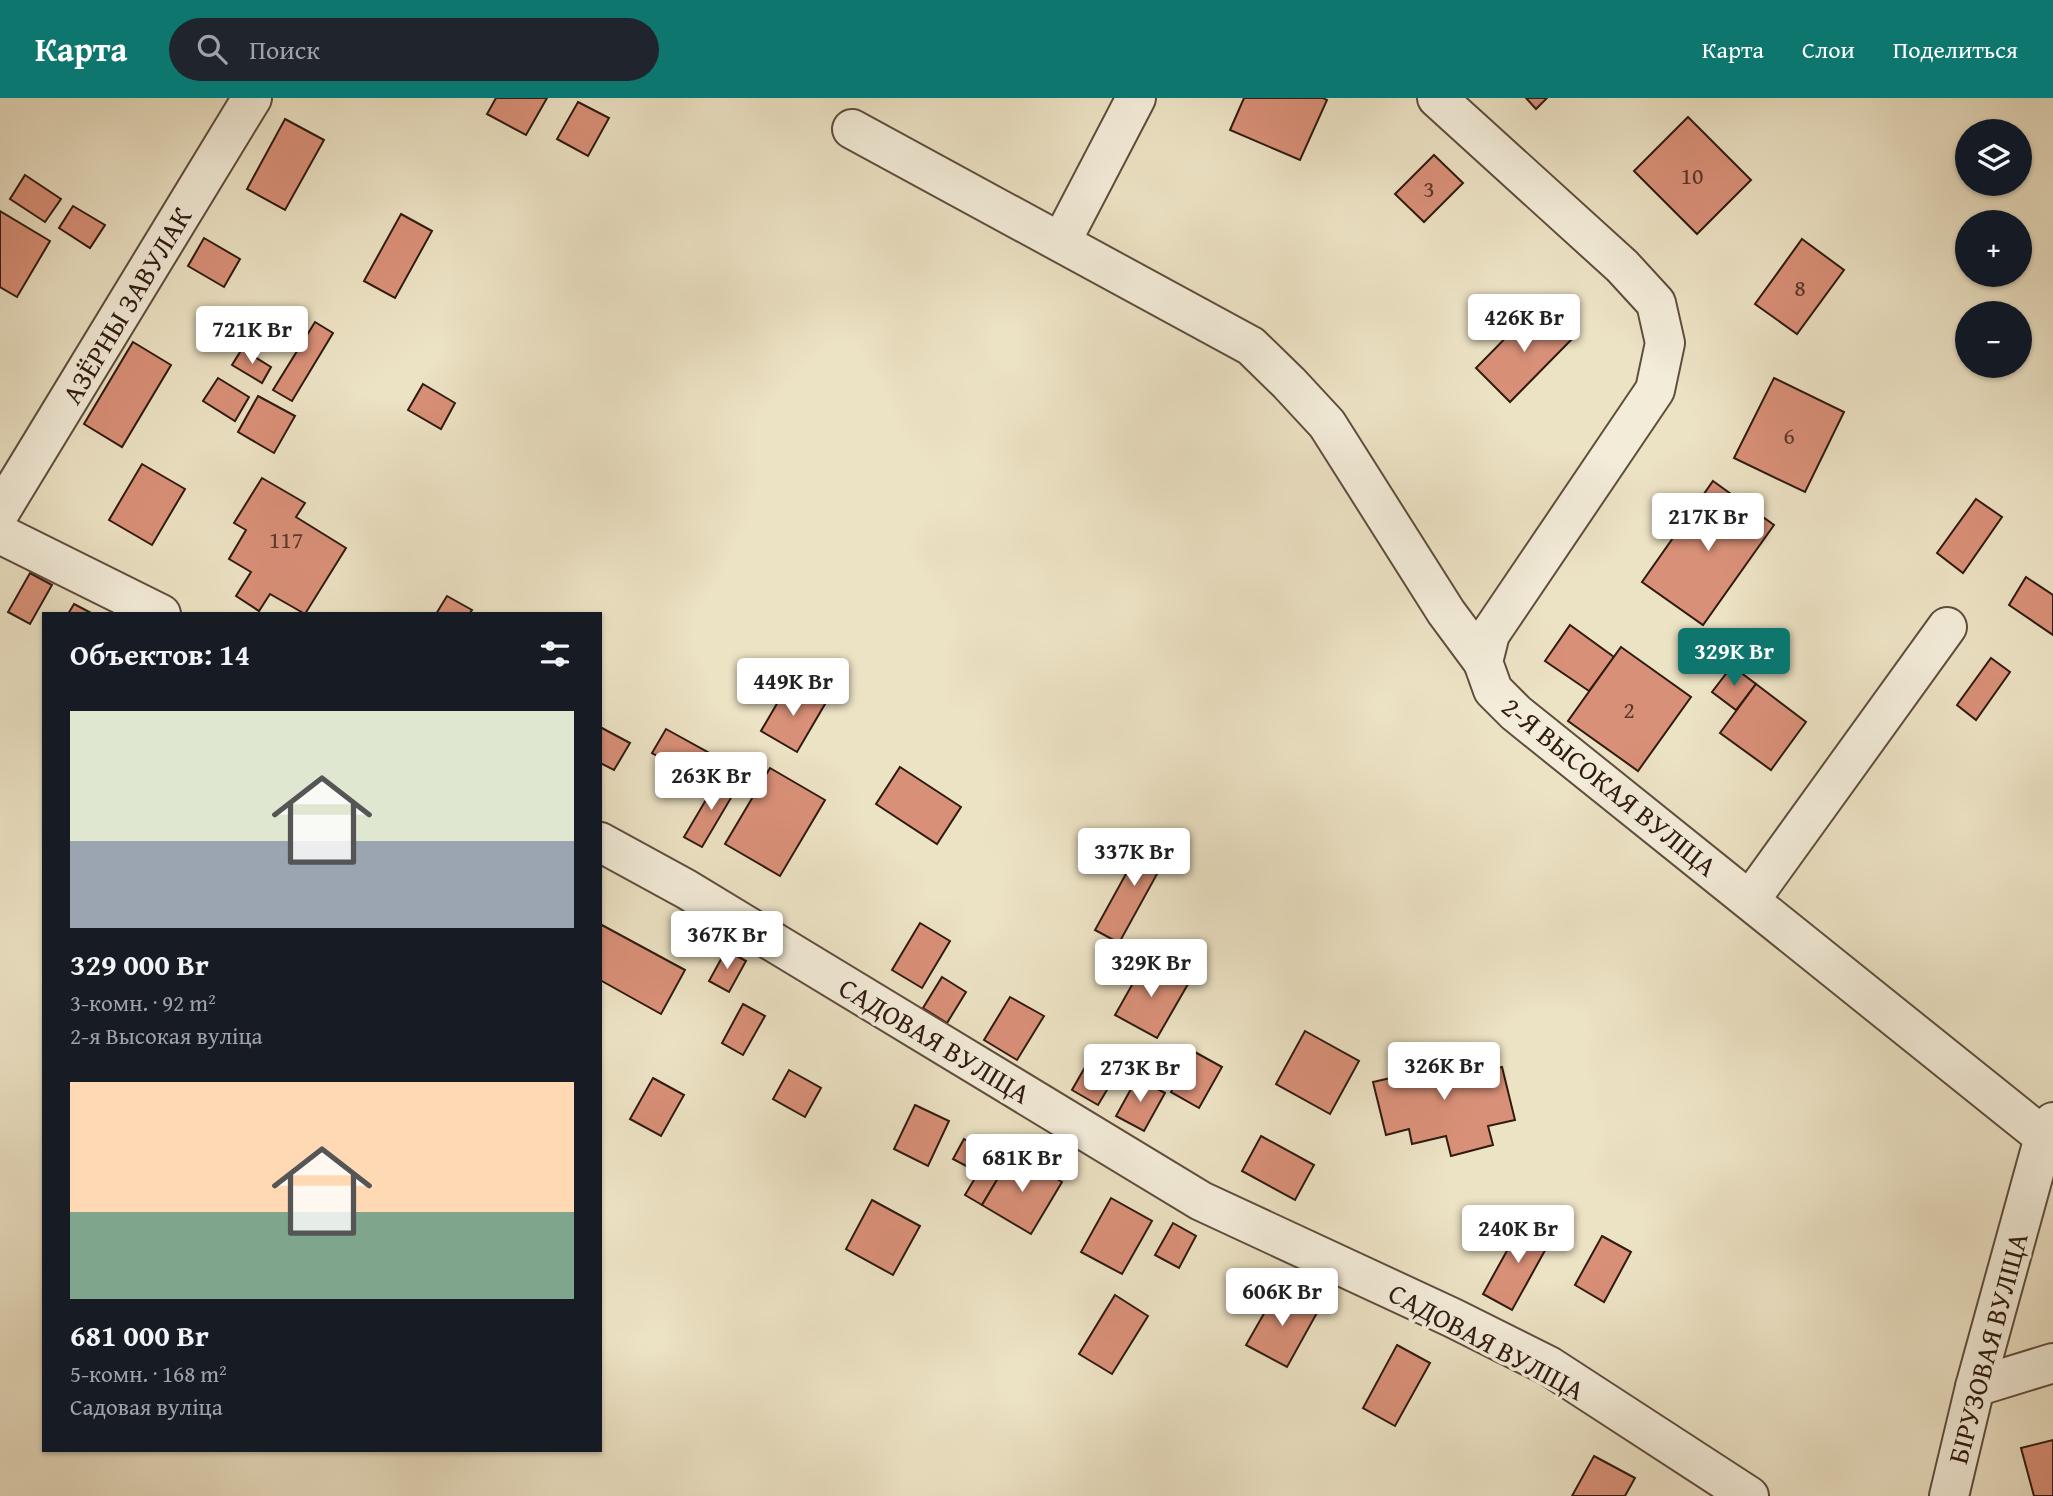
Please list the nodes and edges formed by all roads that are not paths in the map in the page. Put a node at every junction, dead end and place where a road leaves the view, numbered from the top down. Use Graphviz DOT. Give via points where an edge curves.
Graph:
graph roads {
  1 [pos="252,98"];
  2 [pos="1136,98"];
  3 [pos="1437,98"];
  4 [pos="852,129"];
  5 [pos="1061,242"];
  6 [pos="0,512"];
  7 [pos="0,534"];
  8 [pos="157,612"];
  9 [pos="1947,627"];
  10 [pos="1483,662"];
  11 [pos="602,843"];
  12 [pos="1750,900"];
  13 [pos="2049,1130"];
  14 [pos="2053,1363"];
  15 [pos="1975,1387"];
  16 [pos="1749,1496"];
  17 [pos="1949,1496"];
  1 -- 6 [label="street, АЗЁРНЫ ЗАВУЛАК"];
  2 -- 5 [label="street"];
  3 -- 10 [label="street" via="1622,266 1656,303 1665,343 1655,390 1490,634"];
  4 -- 5 [label="street, 2-Я ВЫСОКАЯ ВУЛІЦА"];
  5 -- 10 [label="street, 2-Я ВЫСОКАЯ ВУЛІЦА" via="1251,346 1289,383 1327,424 1446,612"];
  7 -- 8 [label="street"];
  9 -- 12 [label="street"];
  10 -- 12 [label="street, 2-Я ВЫСОКАЯ ВУЛІЦА" via="1493,690 1516,713"];
  11 -- 16 [label="street, САДОВАЯ ВУЛІЦА" via="709,903 1200,1202 1549,1366"];
  12 -- 13 [label="street, 2-Я ВЫСОКАЯ ВУЛІЦА"];
  13 -- 15 [label="street, БІРУЗОВАЯ ВУЛІЦА"];
  14 -- 15 [label="street"];
  15 -- 17 [label="street, БІРУЗОВАЯ ВУЛІЦА"];
}
